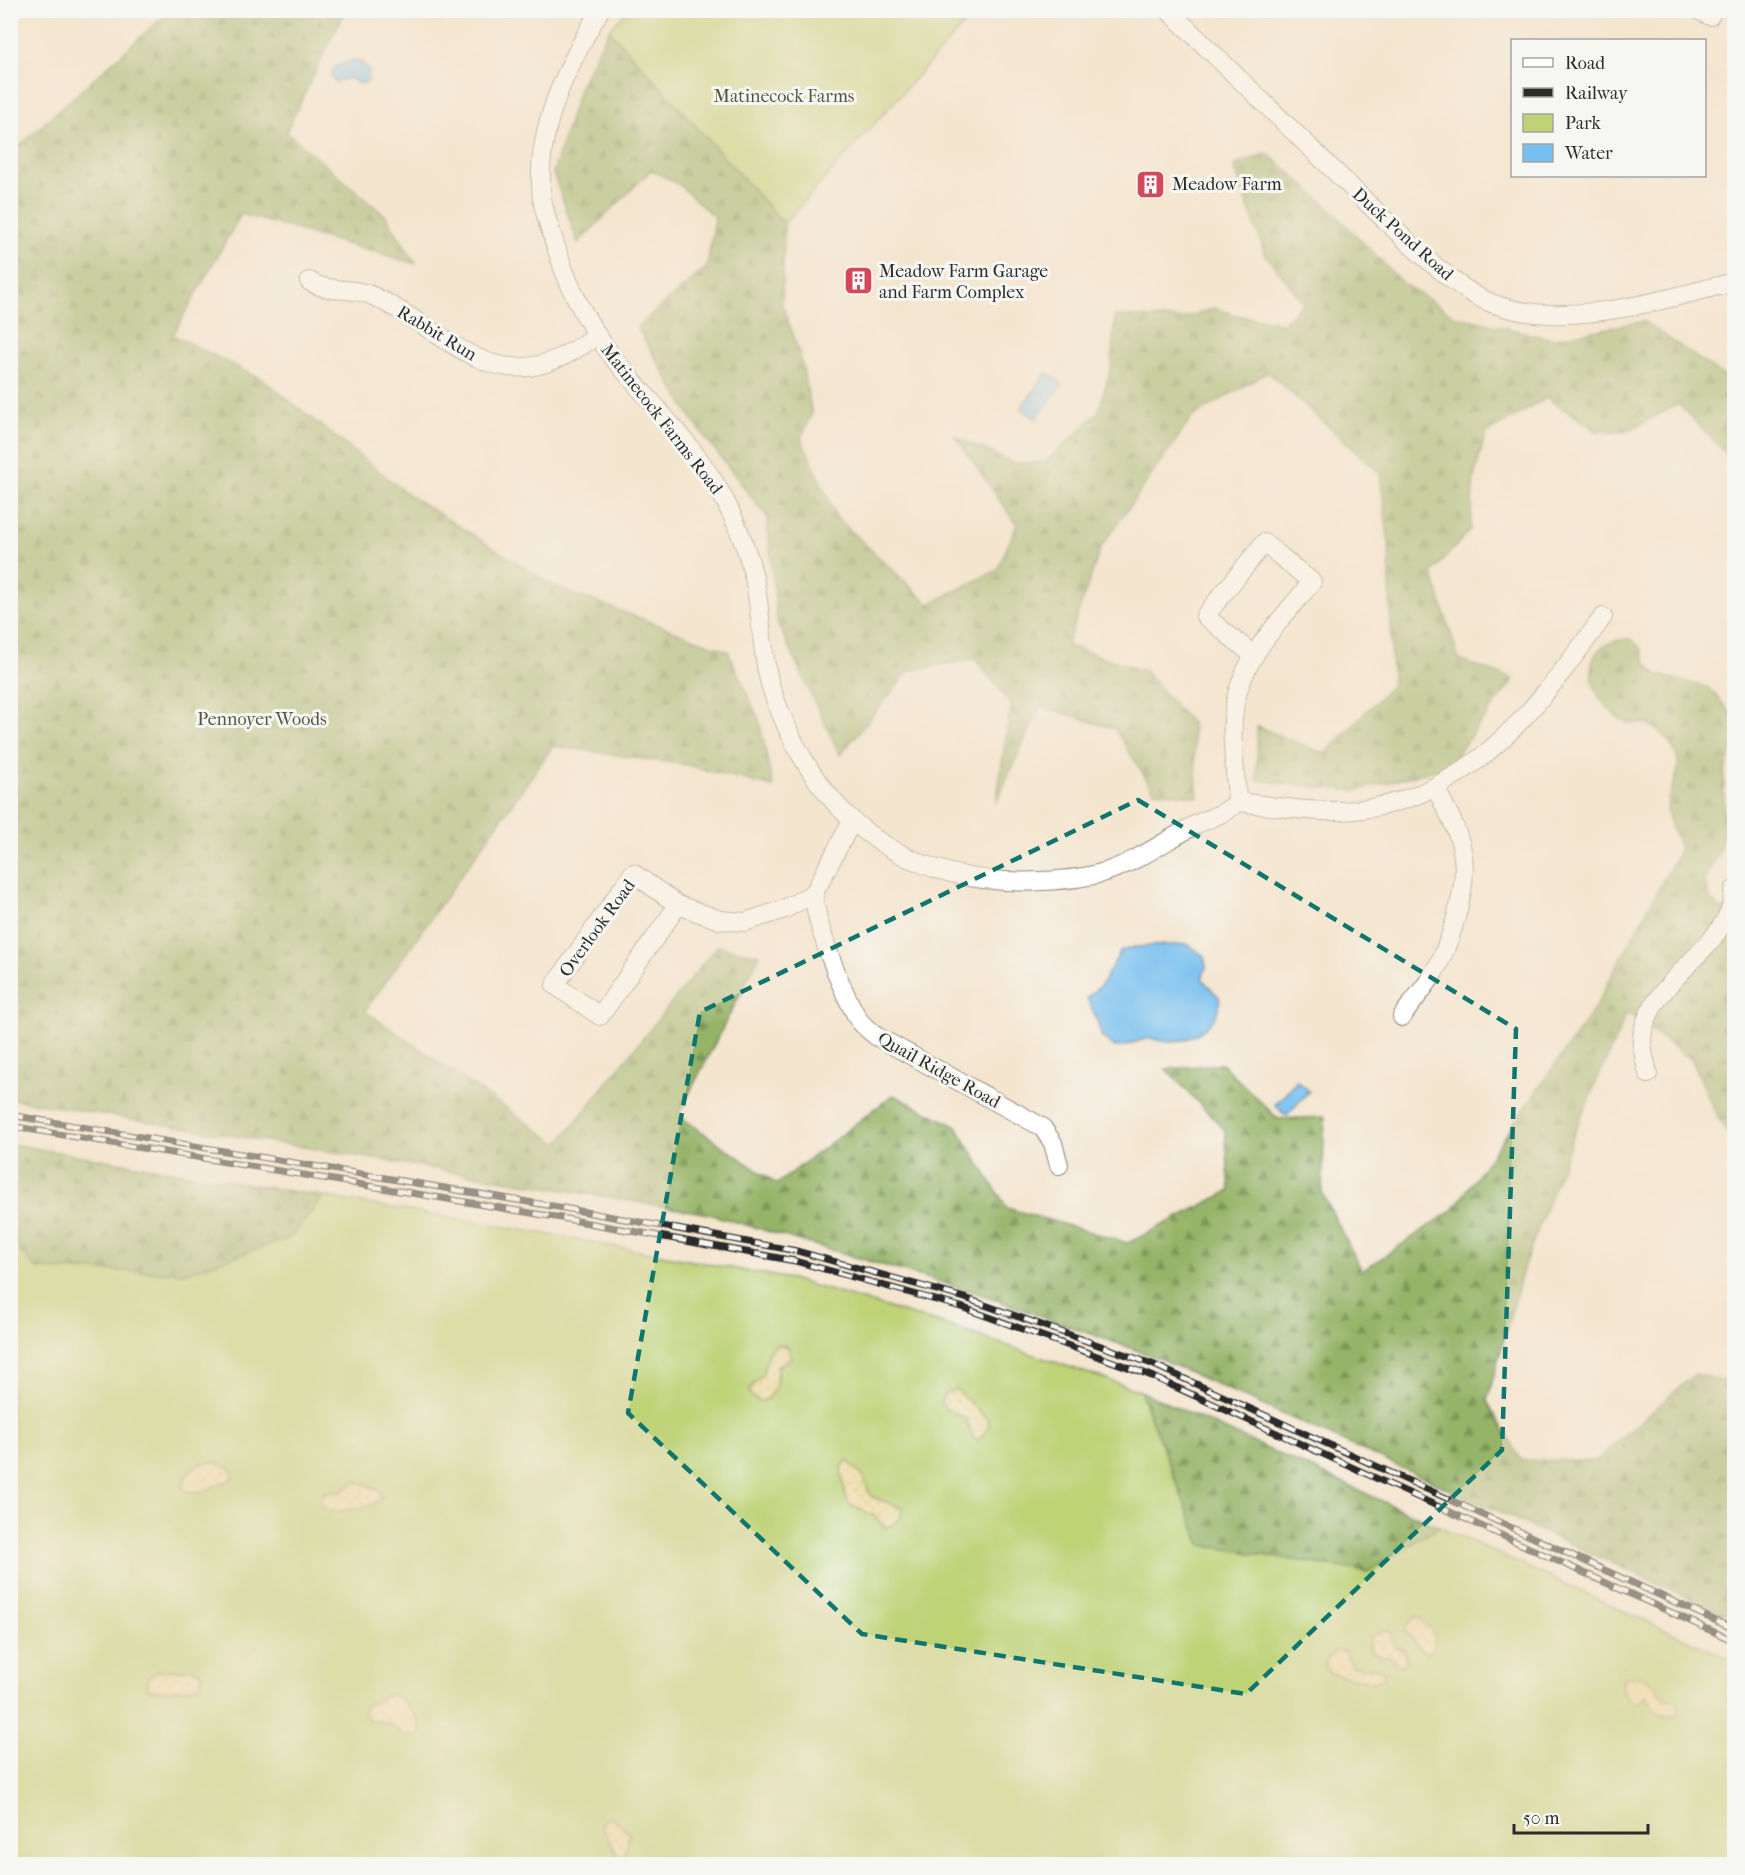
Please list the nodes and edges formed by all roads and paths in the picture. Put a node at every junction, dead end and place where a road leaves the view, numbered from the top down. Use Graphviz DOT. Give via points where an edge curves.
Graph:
graph roads {
  1 [pos="600,10"];
  2 [pos="1168,10"];
  3 [pos="309,281"];
  4 [pos="1734,282"];
  5 [pos="597,335"];
  6 [pos="1603,616"];
  7 [pos="1253,655"];
  8 [pos="1436,789"];
  9 [pos="1237,802"];
  10 [pos="852,823"];
  11 [pos="1734,890"];
  12 [pos="814,893"];
  13 [pos="678,905"];
  14 [pos="1402,1017"];
  15 [pos="1648,1074"];
  16 [pos="1059,1165"];
  1 -- 5 [label="street, Matinecock Farms Road" via="568,67 550,117 541,174 547,220 568,285"];
  2 -- 4 [label="street, Duck Pond Road" via="1413,247 1442,273 1482,298 1529,312 1589,312"];
  3 -- 5 [label="street, Rabbit Run" via="328,289 371,295 453,346 504,367 550,363"];
  5 -- 10 [label="street, Matinecock Farms Road" via="703,466 723,497 755,580 767,673 780,711 818,784"];
  6 -- 8 [label="street" via="1525,716 1478,762"];
  7 -- 7 [label="street" via="1312,582 1264,543 1205,616"];
  7 -- 9 [label="street" via="1234,710"];
  8 -- 9 [label="street" via="1389,805 1354,810"];
  8 -- 14 [label="street" via="1456,826 1464,858 1461,896 1450,936 1432,975"];
  9 -- 10 [label="street, Matinecock Farms Road" via="1229,810 1110,871 1071,880 1012,883 960,877 924,867"];
  10 -- 12 [label="street"];
  11 -- 15 [label="street" via="1729,912 1719,928 1656,1002 1646,1020 1642,1040"];
  12 -- 13 [label="street, Overlook Road" via="785,909 746,922 720,920"];
  12 -- 16 [label="street, Quail Ridge Road" via="814,910 851,1006 861,1022 876,1036 1042,1127 1053,1143"];
  13 -- 13 [label="street, Overlook Road" via="600,1016 555,985 633,873"];
}
